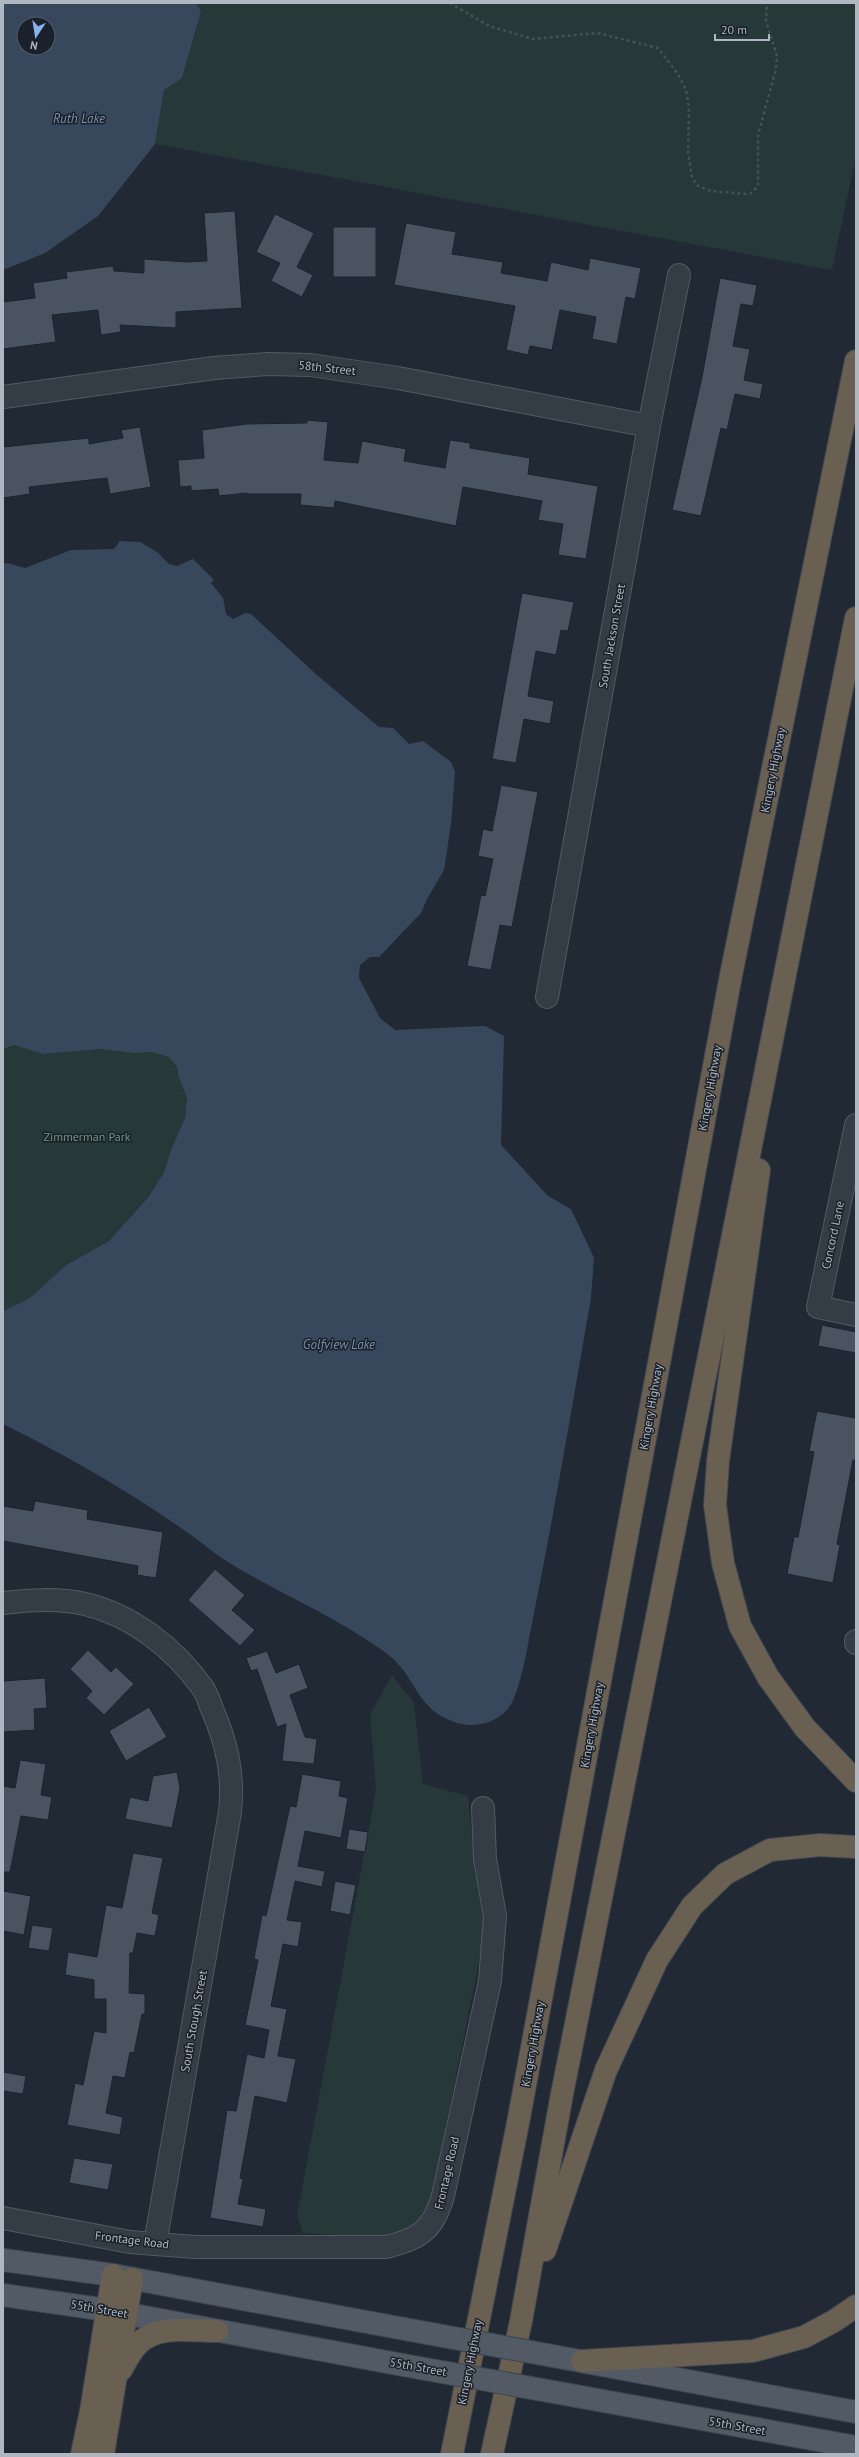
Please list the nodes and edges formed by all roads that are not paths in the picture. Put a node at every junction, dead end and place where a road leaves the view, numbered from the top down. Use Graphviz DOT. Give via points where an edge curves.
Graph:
graph roads {
  1 [pos="679,276"];
  2 [pos="856,361"];
  3 [pos="3,397"];
  4 [pos="649,426"];
  5 [pos="856,618"];
  6 [pos="782,983"];
  7 [pos="547,997"];
  8 [pos="856,1125"];
  9 [pos="856,1315"];
  10 [pos="3,1603"];
  11 [pos="856,1782"];
  12 [pos="483,1808"];
  13 [pos="856,1847"];
  14 [pos="3,2218"];
  15 [pos="155,2244"];
  16 [pos="3,2260"];
  17 [pos="123,2277"];
  18 [pos="3,2295"];
  19 [pos="856,2306"];
  20 [pos="117,2312"];
  21 [pos="521,2321"];
  22 [pos="217,2331"];
  23 [pos="582,2361"];
  24 [pos="116,2378"];
  25 [pos="856,2412"];
  26 [pos="856,2448"];
  27 [pos="452,2453"];
  28 [pos="82,2454"];
  29 [pos="103,2454"];
  30 [pos="492,2454"];
  1 -- 4 [label="street, South Jackson Street"];
  2 -- 27 [label="highway, Kingery Highway" via="731,975 518,2123"];
  3 -- 4 [label="street, 58th Street" via="214,368 268,364 310,365 398,378"];
  4 -- 7 [label="street, South Jackson Street"];
  5 -- 6 [label="highway"];
  6 -- 11 [label="highway" via="749,1246 718,1461 715,1505 723,1563 740,1626 768,1677 805,1728"];
  6 -- 21 [label="highway" via="563,2086"];
  8 -- 9 [label="street, Concord Lane" via="818,1307"];
  10 -- 15 [label="street, South Stough Street" via="57,1600 85,1604 114,1614 141,1628 165,1646 203,1688 226,1746 232,1798"];
  12 -- 15 [label="street, Frontage Road" via="485,1859 495,1916 490,1981 437,2216 426,2230 410,2241 386,2247 196,2247"];
  13 -- 21 [label="highway" via="820,1845 770,1850 725,1874 692,1906 658,1960 606,2070"];
  14 -- 15 [label="street, Frontage Road"];
  16 -- 17 [label="main road"];
  17 -- 20 [label="highway"];
  17 -- 23 [label="main road, bridge"];
  18 -- 20 [label="main road, 55th Street"];
  19 -- 23 [label="highway" via="804,2337 753,2351"];
  20 -- 22 [label="main road, 55th Street"];
  20 -- 24 [label="highway"];
  20 -- 28 [label="highway"];
  21 -- 30 [label="highway"];
  22 -- 24 [label="highway" via="176,2330 153,2335 138,2344"];
  22 -- 26 [label="main road, 55th Street, bridge"];
  23 -- 25 [label="main road"];
  24 -- 29 [label="highway"];
}
